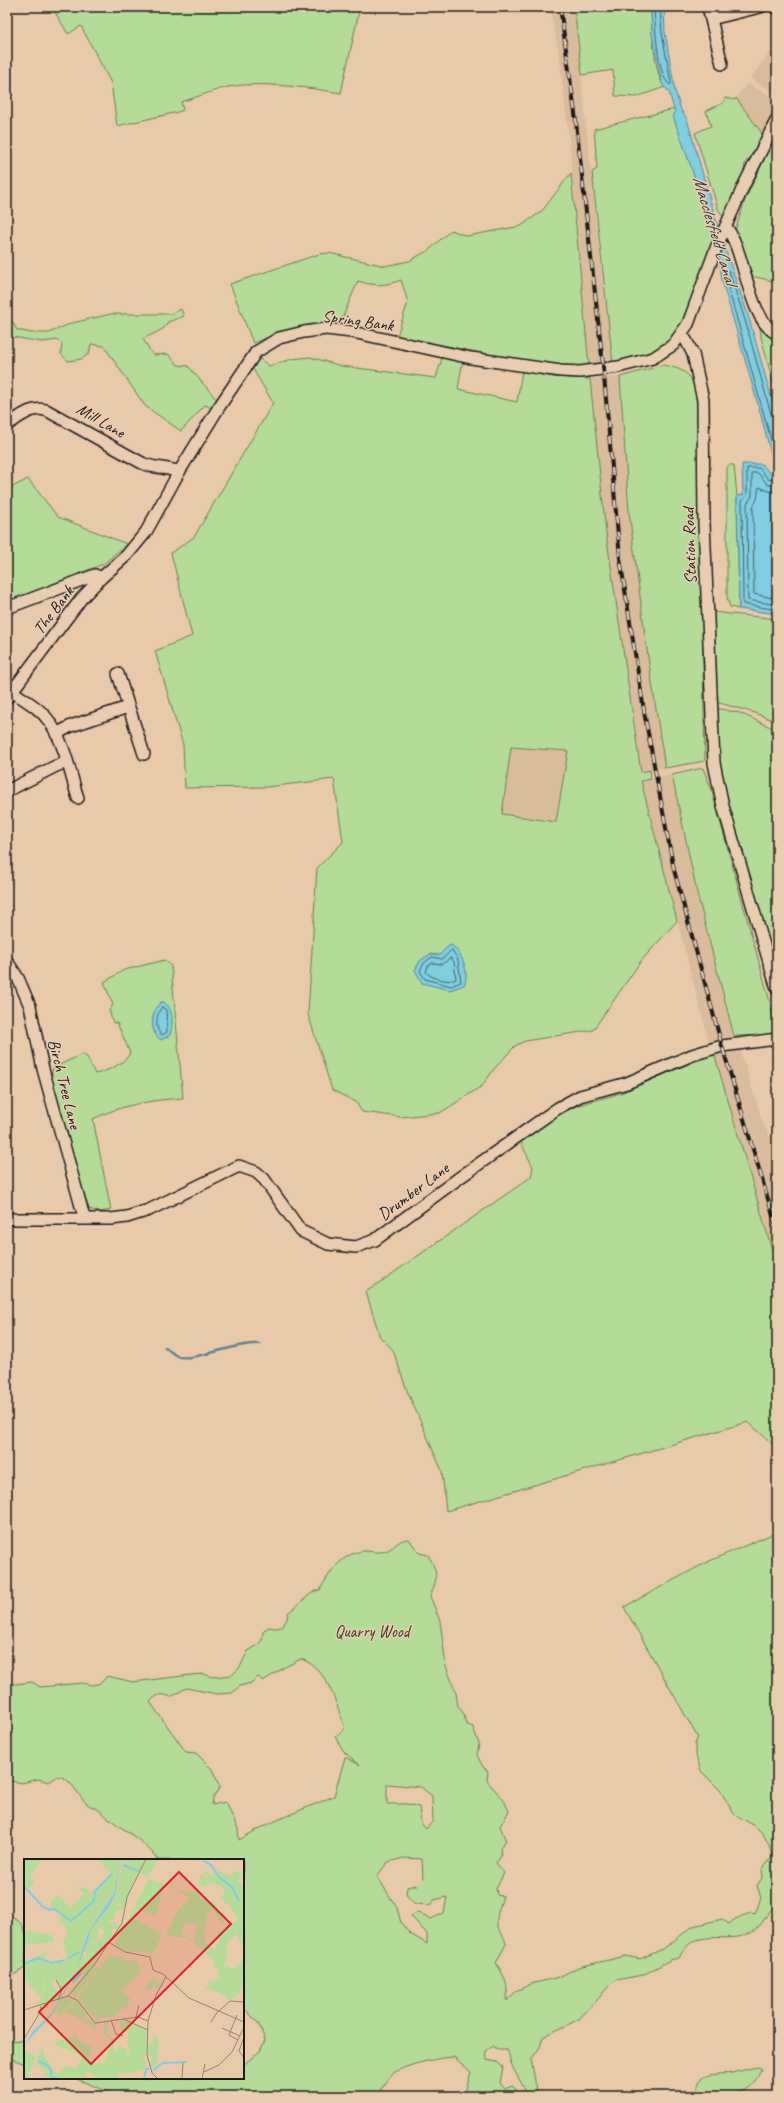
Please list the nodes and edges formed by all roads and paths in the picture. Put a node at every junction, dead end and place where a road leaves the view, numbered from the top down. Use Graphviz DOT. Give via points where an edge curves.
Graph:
graph roads {
  1 [pos="708,7"];
  2 [pos="760,7"];
  3 [pos="711,19"];
  4 [pos="722,64"];
  5 [pos="777,119"];
  6 [pos="726,227"];
  7 [pos="777,334"];
  8 [pos="681,335"];
  9 [pos="7,425"];
  10 [pos="179,472"];
  11 [pos="115,565"];
  12 [pos="101,578"];
  13 [pos="7,608"];
  14 [pos="118,674"];
  15 [pos="10,695"];
  16 [pos="128,707"];
  17 [pos="56,734"];
  18 [pos="144,754"];
  19 [pos="66,762"];
  20 [pos="7,791"];
  21 [pos="78,798"];
  22 [pos="7,961"];
  23 [pos="777,989"];
  24 [pos="777,1039"];
  25 [pos="84,1217"];
  26 [pos="7,1219"];
  1 -- 3 [label="street"];
  2 -- 3 [label="street"];
  3 -- 4 [label="street"];
  5 -- 6 [label="street"];
  6 -- 7 [label="street" via="734,240 743,273 761,318 767,327"];
  6 -- 8 [label="street" via="688,324"];
  8 -- 10 [label="street, Spring Bank" via="673,345 653,358 580,372 471,358 352,332 326,329 279,338 253,356"];
  8 -- 23 [label="street, Station Road" via="693,354 703,400 704,522 714,763 725,813"];
  9 -- 10 [label="street, Mill Lane" via="37,408 46,410 142,463 153,468"];
  10 -- 11 [label="street, Spring Bank" via="146,532 137,545"];
  11 -- 12 [label="street, The Bank"];
  12 -- 13 [label="street" via="95,575"];
  12 -- 15 [label="street, The Bank" via="82,599"];
  14 -- 16 [label="street"];
  15 -- 17 [label="street" via="41,713"];
  16 -- 17 [label="street" via="71,726"];
  16 -- 18 [label="street"];
  17 -- 19 [label="street"];
  19 -- 20 [label="street"];
  19 -- 21 [label="street"];
  22 -- 25 [label="street, Birch Tree Lane" via="18,978 30,1006 50,1098"];
  24 -- 25 [label="street, Drumber Lane" via="722,1046 692,1055 627,1083 580,1096 558,1108 375,1240 356,1247 328,1244 301,1231 264,1180 256,1172 239,1166 141,1212 111,1219"];
  25 -- 26 [label="street"];
}
